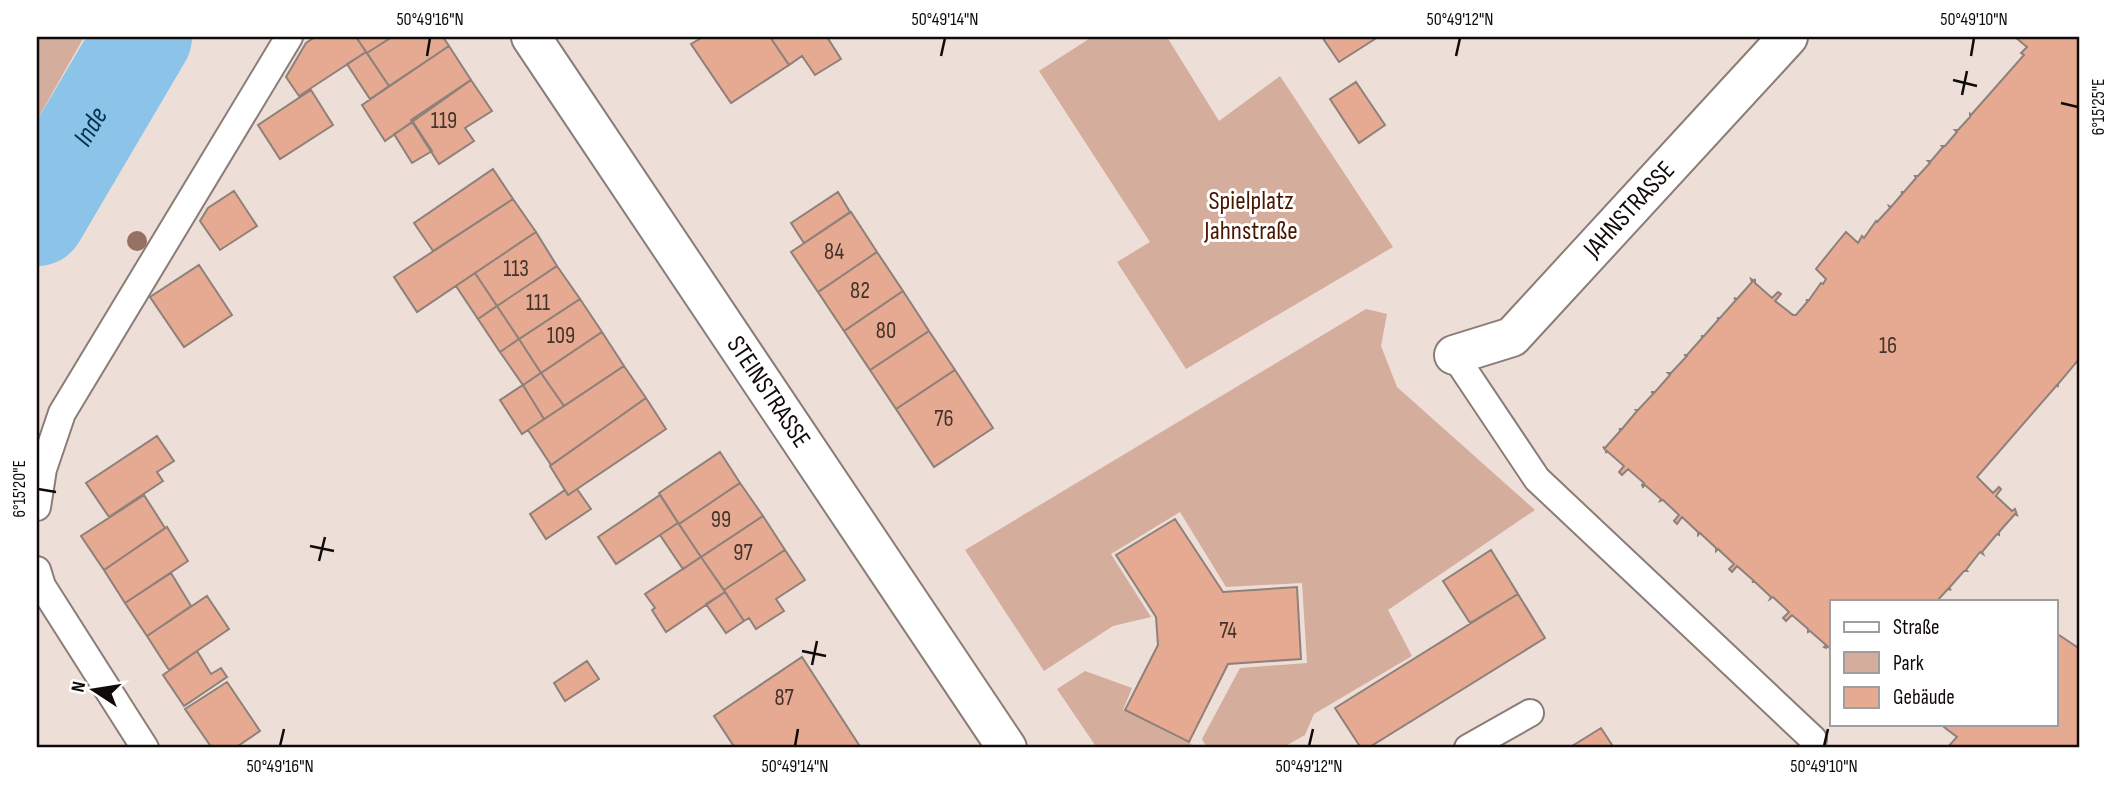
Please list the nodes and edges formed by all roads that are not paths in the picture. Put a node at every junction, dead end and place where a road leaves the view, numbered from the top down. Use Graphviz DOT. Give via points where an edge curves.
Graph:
graph roads {
  1 [pos="289,37"];
  2 [pos="1788,37"];
  3 [pos="546,42"];
  4 [pos="1454,355"];
  5 [pos="37,507"];
  6 [pos="37,570"];
  7 [pos="1530,713"];
  8 [pos="1813,739"];
  9 [pos="145,748"];
  10 [pos="1007,748"];
  11 [pos="1468,748"];
  1 -- 5 [label="lane" via="62,413 43,469"];
  2 -- 4 [label="street, JAHNSTRASSE" via="1512,337"];
  3 -- 10 [label="street, STEINSTRASSE"];
  4 -- 8 [label="lane" via="1537,480"];
  6 -- 9 [label="lane" via="42,586"];
  7 -- 11 [label="lane"];
}
